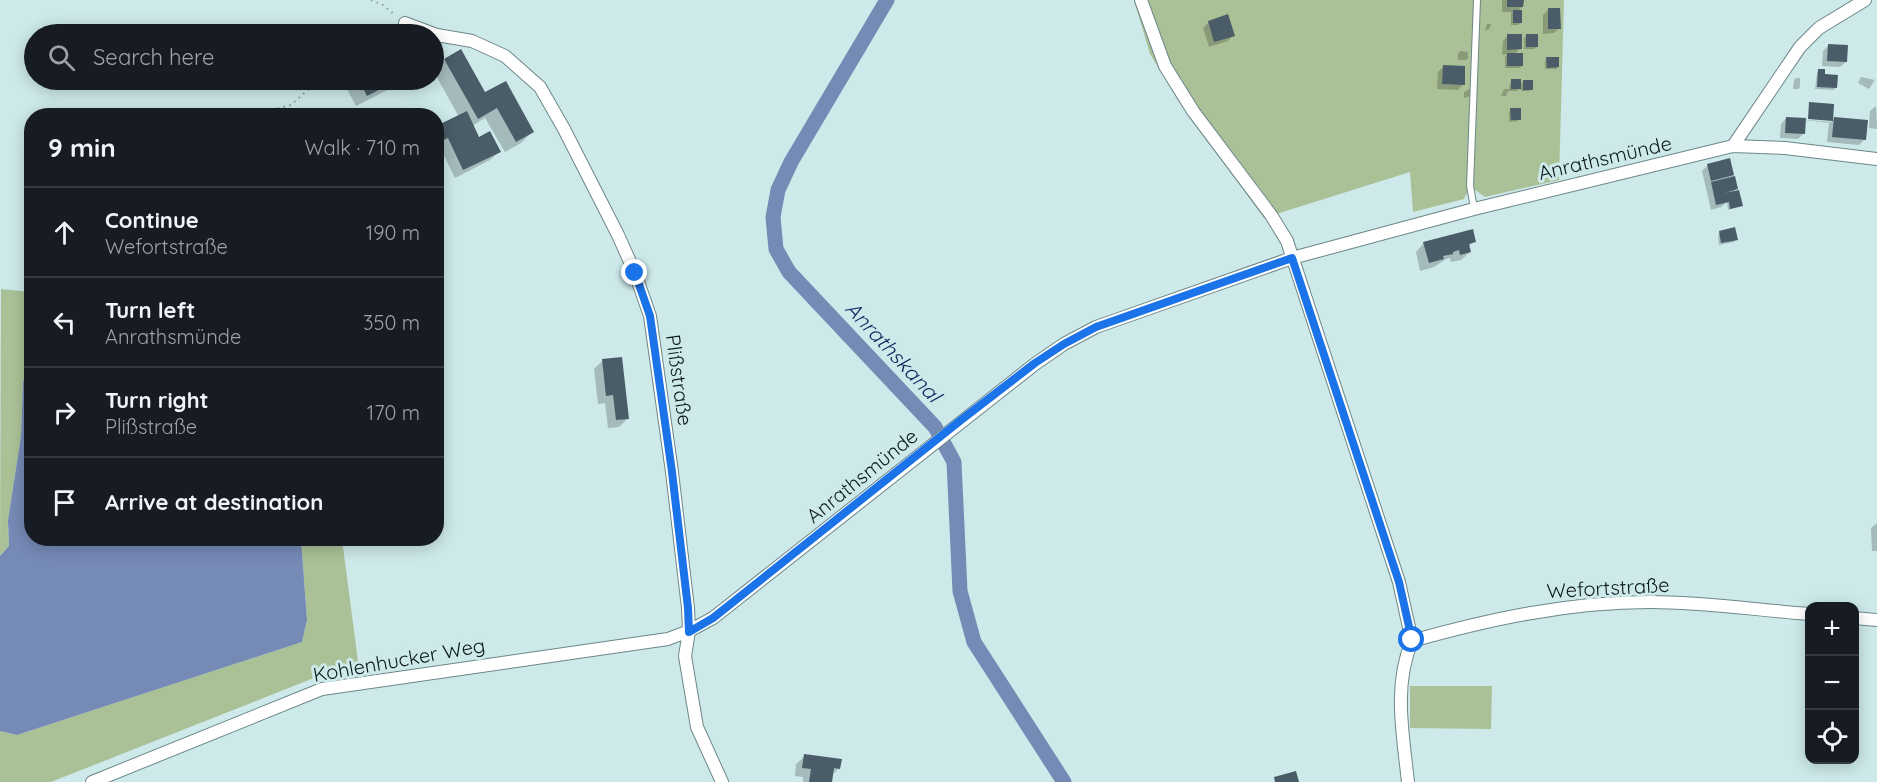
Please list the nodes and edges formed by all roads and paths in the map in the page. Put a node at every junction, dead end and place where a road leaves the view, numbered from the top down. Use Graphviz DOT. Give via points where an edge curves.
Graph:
graph roads {
  1 [pos="371,0"];
  2 [pos="1141,0"];
  3 [pos="1477,0"];
  4 [pos="1865,0"];
  5 [pos="405,23"];
  6 [pos="444,36"];
  7 [pos="308,90"];
  8 [pos="280,108"];
  9 [pos="1732,146"];
  10 [pos="1877,159"];
  11 [pos="1474,209"];
  12 [pos="1292,258"];
  13 [pos="1805,614"];
  14 [pos="1859,618"];
  15 [pos="1877,620"];
  16 [pos="689,632"];
  17 [pos="1412,640"];
  18 [pos="92,782"];
  19 [pos="722,782"];
  20 [pos="1408,782"];
  1 -- 5 [label="path"];
  2 -- 12 [label="street" via="1165,66 1193,111 1270,215 1287,241"];
  3 -- 11 [label="lane" via="1470,186"];
  4 -- 9 [label="street" via="1819,28 1800,47"];
  6 -- 16 [label="street, Plißstraße" via="472,41 506,56 540,87 635,273 650,316"];
  7 -- 8 [label="path" via="291,105"];
  9 -- 10 [label="street, Anrathsmünde"];
  9 -- 11 [label="street, Anrathsmünde"];
  11 -- 12 [label="street, Anrathsmünde"];
  12 -- 16 [label="street, Anrathsmünde" via="1096,327 1064,344 961,420 713,618"];
  12 -- 17 [label="street" via="1399,582"];
  13 -- 17 [label="street, Wefortstraße" via="1650,602 1530,612"];
  14 -- 15 [label="street"];
  16 -- 18 [label="street, Kohlenhucker Weg" via="668,639 322,689"];
  16 -- 19 [label="street, Plißstraße" via="685,656 697,727"];
  17 -- 20 [label="street" via="1401,673 1400,712"];
}
